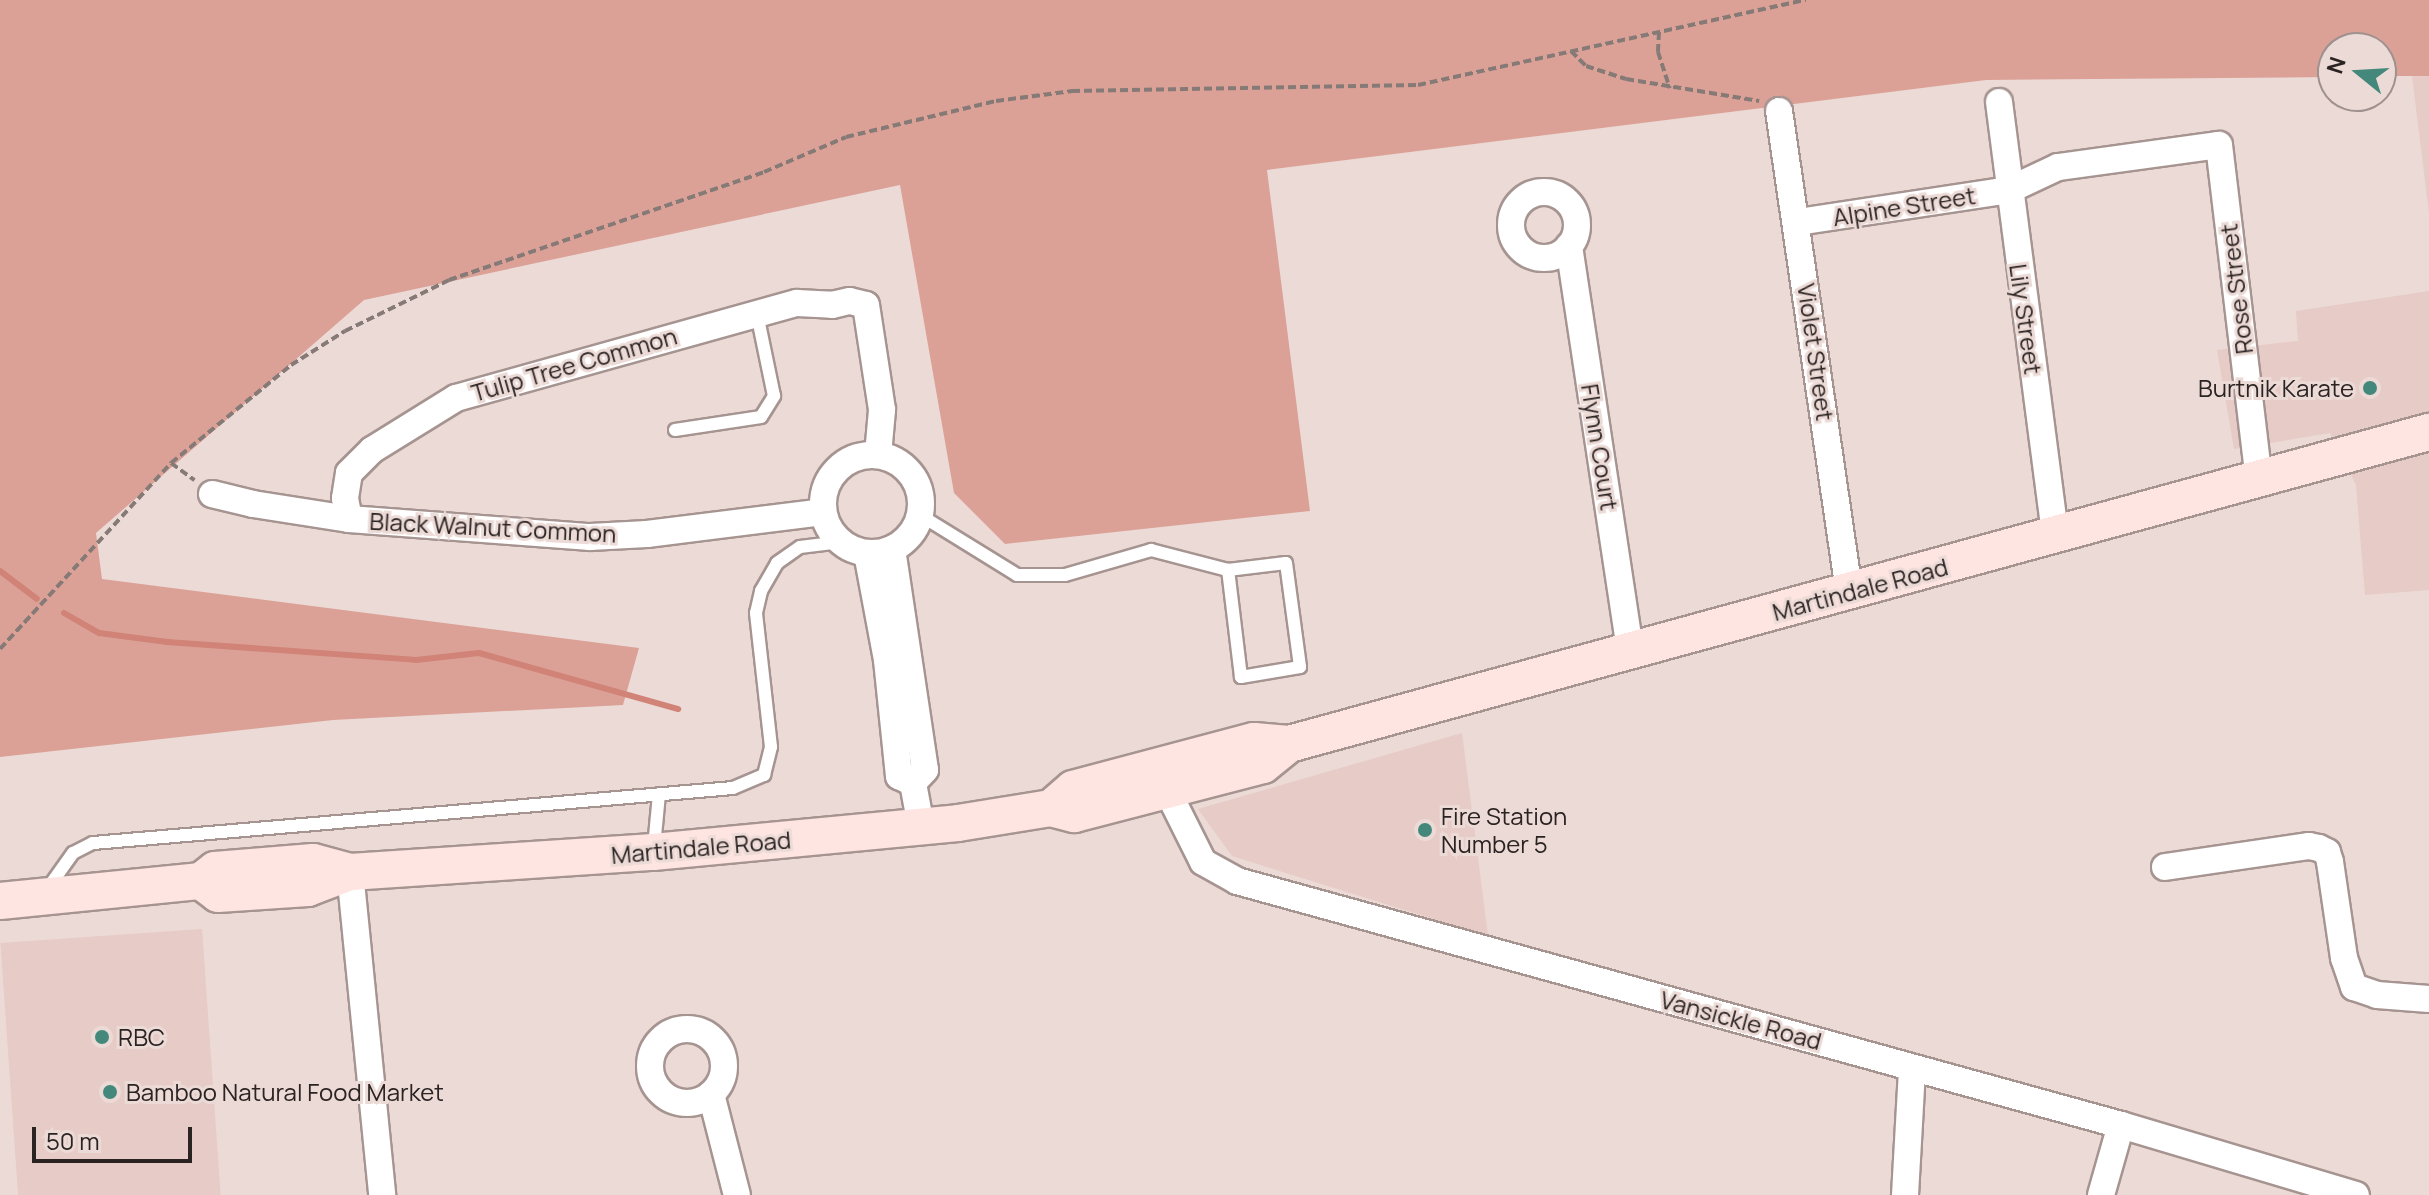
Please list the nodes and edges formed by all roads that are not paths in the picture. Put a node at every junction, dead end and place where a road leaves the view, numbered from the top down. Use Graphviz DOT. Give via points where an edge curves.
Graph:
graph roads {
  1 [pos="1999,102"];
  2 [pos="1779,111"];
  3 [pos="2219,145"];
  4 [pos="2009,190"];
  5 [pos="1798,222"];
  6 [pos="1569,246"];
  7 [pos="757,314"];
  8 [pos="675,430"];
  9 [pos="2429,432"];
  10 [pos="878,455"];
  11 [pos="2259,481"];
  12 [pos="212,494"];
  13 [pos="823,512"];
  14 [pos="920,515"];
  15 [pos="349,519"];
  16 [pos="2055,536"];
  17 [pos="841,542"];
  18 [pos="880,551"];
  19 [pos="1228,570"];
  20 [pos="1849,593"];
  21 [pos="1630,648"];
  22 [pos="1289,744"];
  23 [pos="1168,792"];
  24 [pos="659,794"];
  25 [pos="1051,808"];
  26 [pos="921,826"];
  27 [pos="653,852"];
  28 [pos="2165,867"];
  29 [pos="350,872"];
  30 [pos="41,898"];
  31 [pos="0,901"];
  32 [pos="2429,999"];
  33 [pos="1912,1068"];
  34 [pos="711,1094"];
  35 [pos="2121,1125"];
  36 [pos="382,1195"];
  37 [pos="737,1195"];
  38 [pos="1905,1195"];
  39 [pos="2101,1195"];
  40 [pos="2356,1195"];
  1 -- 4 [label="street, Lily Street"];
  2 -- 5 [label="street, Violet Street"];
  3 -- 4 [label="street, Alpine Street" via="2058,167"];
  3 -- 11 [label="street, Rose Street"];
  4 -- 5 [label="street, Alpine Street"];
  4 -- 16 [label="street, Lily Street"];
  5 -- 20 [label="street, Violet Street"];
  6 -- 21 [label="street, Flynn Court"];
  7 -- 8 [label="lane" via="774,396 761,417"];
  7 -- 10 [label="street, Tulip Tree Common" via="797,303 866,305 882,410"];
  7 -- 15 [label="street, Tulip Tree Common" via="456,398 372,450 349,473"];
  9 -- 11 [label="main road, Martindale Road"];
  10 -- 13 [label="street" via="849,461 837,470 828,482"];
  10 -- 14 [label="street" via="894,460 917,483"];
  11 -- 16 [label="main road, Martindale Road"];
  12 -- 15 [label="street, Black Walnut Common"];
  13 -- 15 [label="street, Black Walnut Common" via="590,537"];
  13 -- 17 [label="street"];
  14 -- 18 [label="street" via="915,529"];
  14 -- 19 [label="lane" via="1017,575 1065,575 1151,550"];
  16 -- 20 [label="main road, Martindale Road"];
  17 -- 18 [label="street"];
  17 -- 24 [label="lane" via="800,547 777,563 761,591 756,613 771,747 764,775 733,788"];
  18 -- 26 [label="street" via="899,776 913,783"];
  19 -- 19 [label="lane" via="1241,677 1300,667 1286,563"];
  20 -- 21 [label="main road, Martindale Road"];
  21 -- 22 [label="main road, Martindale Road"];
  22 -- 23 [label="main road, Martindale Road" via="1263,765"];
  22 -- 25 [label="main road, Martindale Road" via="1254,741 1073,789"];
  23 -- 25 [label="main road, Martindale Road" via="1074,814"];
  23 -- 33 [label="street, Vansickle Road" via="1203,862 1237,881"];
  24 -- 27 [label="lane"];
  24 -- 30 [label="lane" via="93,843 73,853"];
  25 -- 26 [label="main road, Martindale Road"];
  26 -- 27 [label="main road, Martindale Road"];
  27 -- 29 [label="main road, Martindale Road"];
  28 -- 32 [label="street" via="2309,846 2327,852 2344,958 2354,987 2377,995"];
  29 -- 30 [label="main road, Martindale Road" via="308,888 218,894 201,881"];
  29 -- 36 [label="street"];
  30 -- 31 [label="main road, Martindale Road"];
  33 -- 35 [label="street, Vansickle Road"];
  33 -- 38 [label="street"];
  34 -- 37 [label="street"];
  35 -- 39 [label="street"];
  35 -- 40 [label="street, Vansickle Road"];
}
